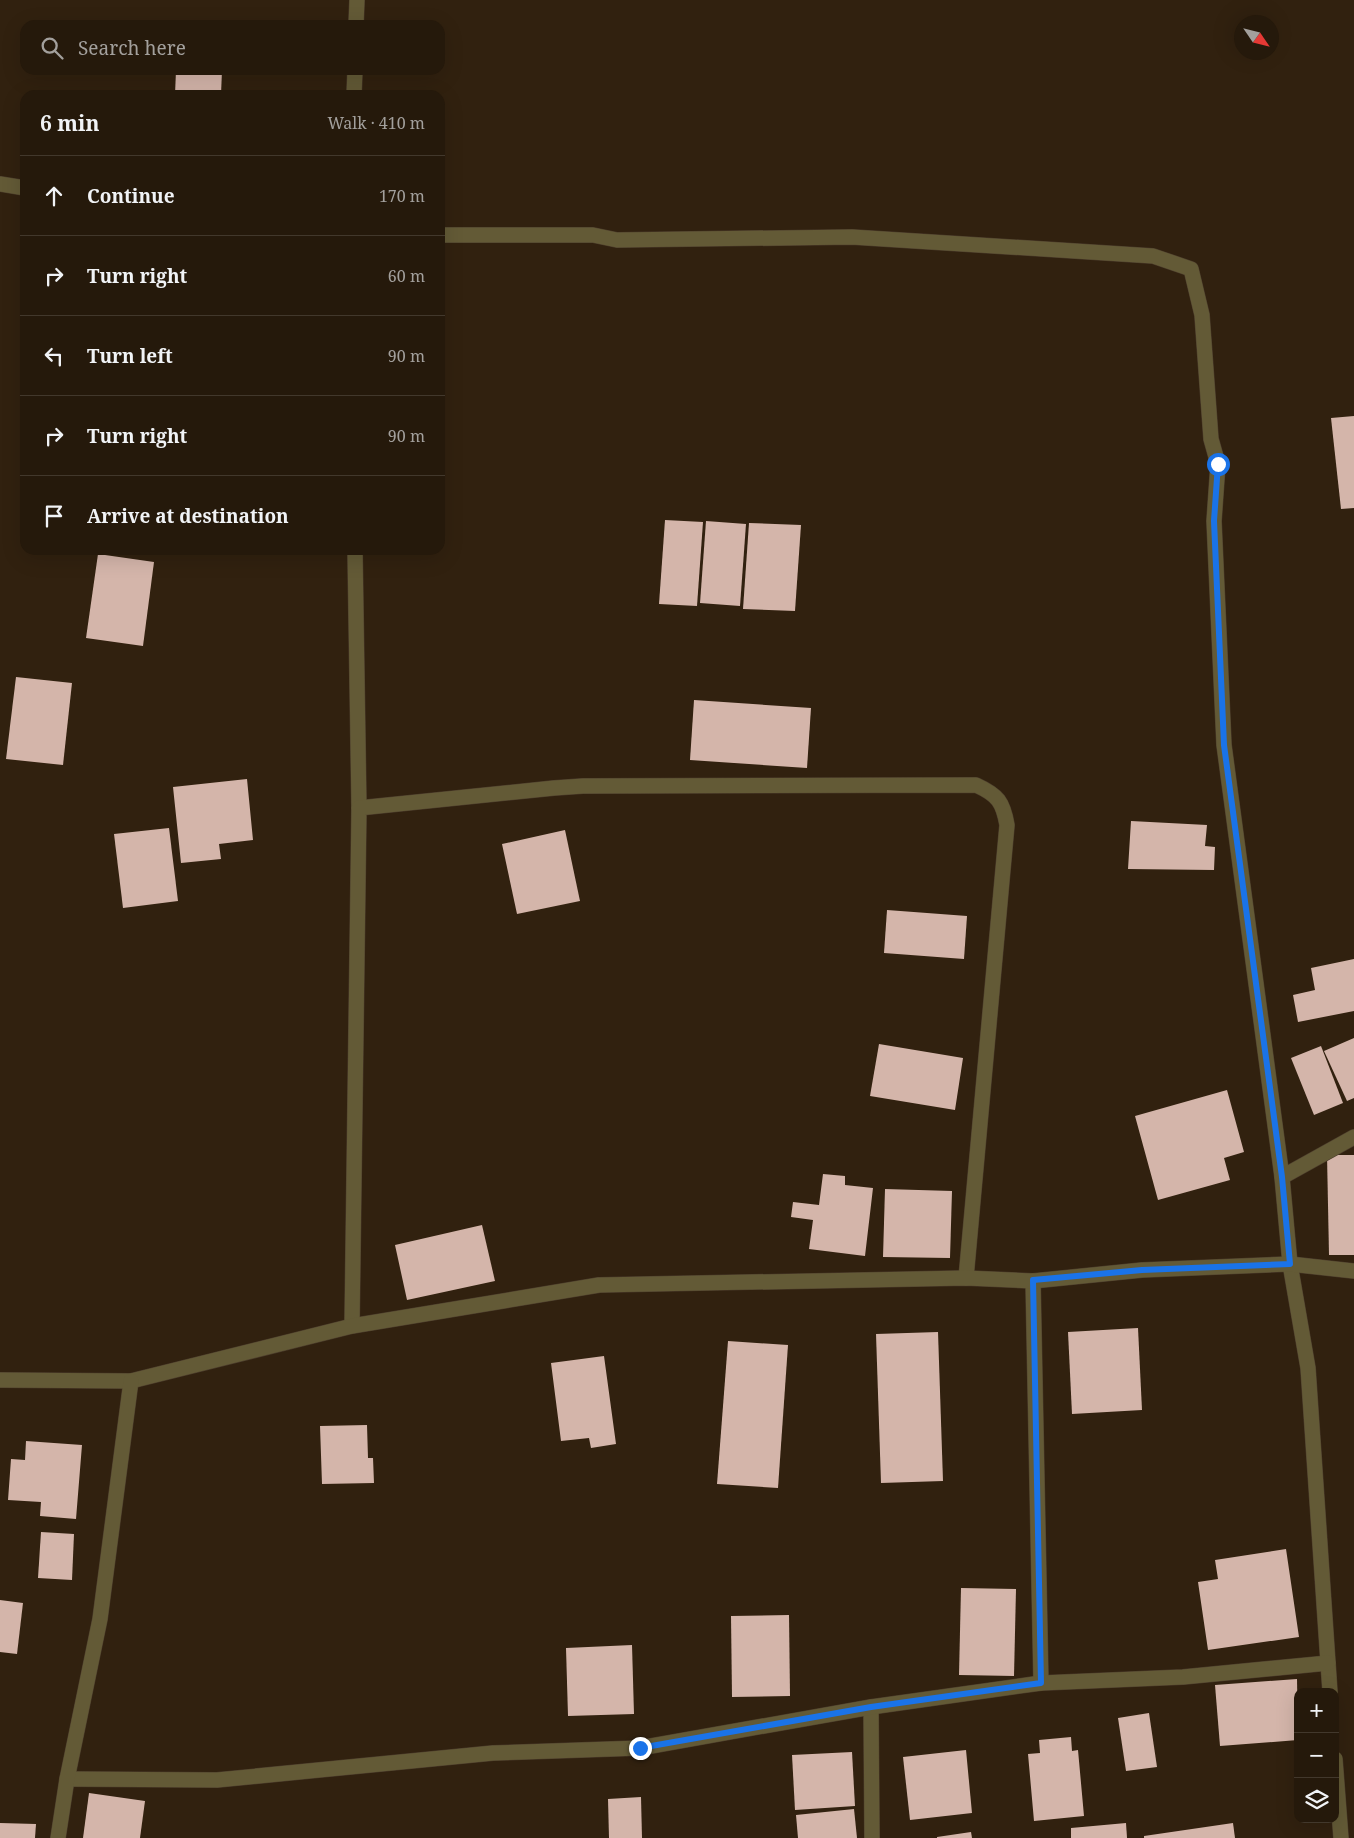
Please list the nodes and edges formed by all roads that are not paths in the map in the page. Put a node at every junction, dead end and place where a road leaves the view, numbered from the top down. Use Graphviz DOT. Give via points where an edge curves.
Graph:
graph roads {
  1 [pos="357,0"];
  2 [pos="356,20"];
  3 [pos="355,75"];
  4 [pos="354,90"];
  5 [pos="0,184"];
  6 [pos="20,187"];
  7 [pos="445,235"];
  8 [pos="355,555"];
  9 [pos="360,808"];
  10 [pos="1354,1137"];
  11 [pos="1282,1177"];
  12 [pos="1290,1264"];
  13 [pos="1354,1271"];
  14 [pos="966,1278"];
  15 [pos="1033,1280"];
  16 [pos="352,1326"];
  17 [pos="0,1380"];
  18 [pos="131,1381"];
  19 [pos="1328,1663"];
  20 [pos="1041,1683"];
  21 [pos="1330,1688"];
  22 [pos="871,1707"];
  23 [pos="1337,1778"];
  24 [pos="67,1779"];
  25 [pos="58,1838"];
  26 [pos="872,1838"];
  27 [pos="1342,1838"];
  1 -- 2 [label="street"];
  3 -- 4 [label="street"];
  5 -- 6 [label="street"];
  7 -- 11 [label="street" via="593,235 617,240 852,237 1153,256 1191,269 1202,315 1211,439 1218,464 1214,521 1224,745"];
  8 -- 9 [label="street"];
  9 -- 14 [label="street" via="582,786 976,785 994,793 1004,810 1007,825"];
  9 -- 16 [label="street"];
  10 -- 11 [label="street"];
  11 -- 12 [label="street"];
  12 -- 13 [label="street"];
  12 -- 15 [label="street" via="1142,1270"];
  12 -- 19 [label="street" via="1308,1368"];
  14 -- 15 [label="street"];
  14 -- 16 [label="street" via="599,1285"];
  15 -- 20 [label="street"];
  16 -- 18 [label="street"];
  17 -- 18 [label="street"];
  18 -- 24 [label="street" via="100,1619"];
  19 -- 20 [label="street" via="1183,1678"];
  19 -- 21 [label="street"];
  20 -- 22 [label="street"];
  22 -- 24 [label="street" via="640,1748 493,1753 217,1780"];
  22 -- 26 [label="street"];
  23 -- 27 [label="street"];
  24 -- 25 [label="street"];
}
